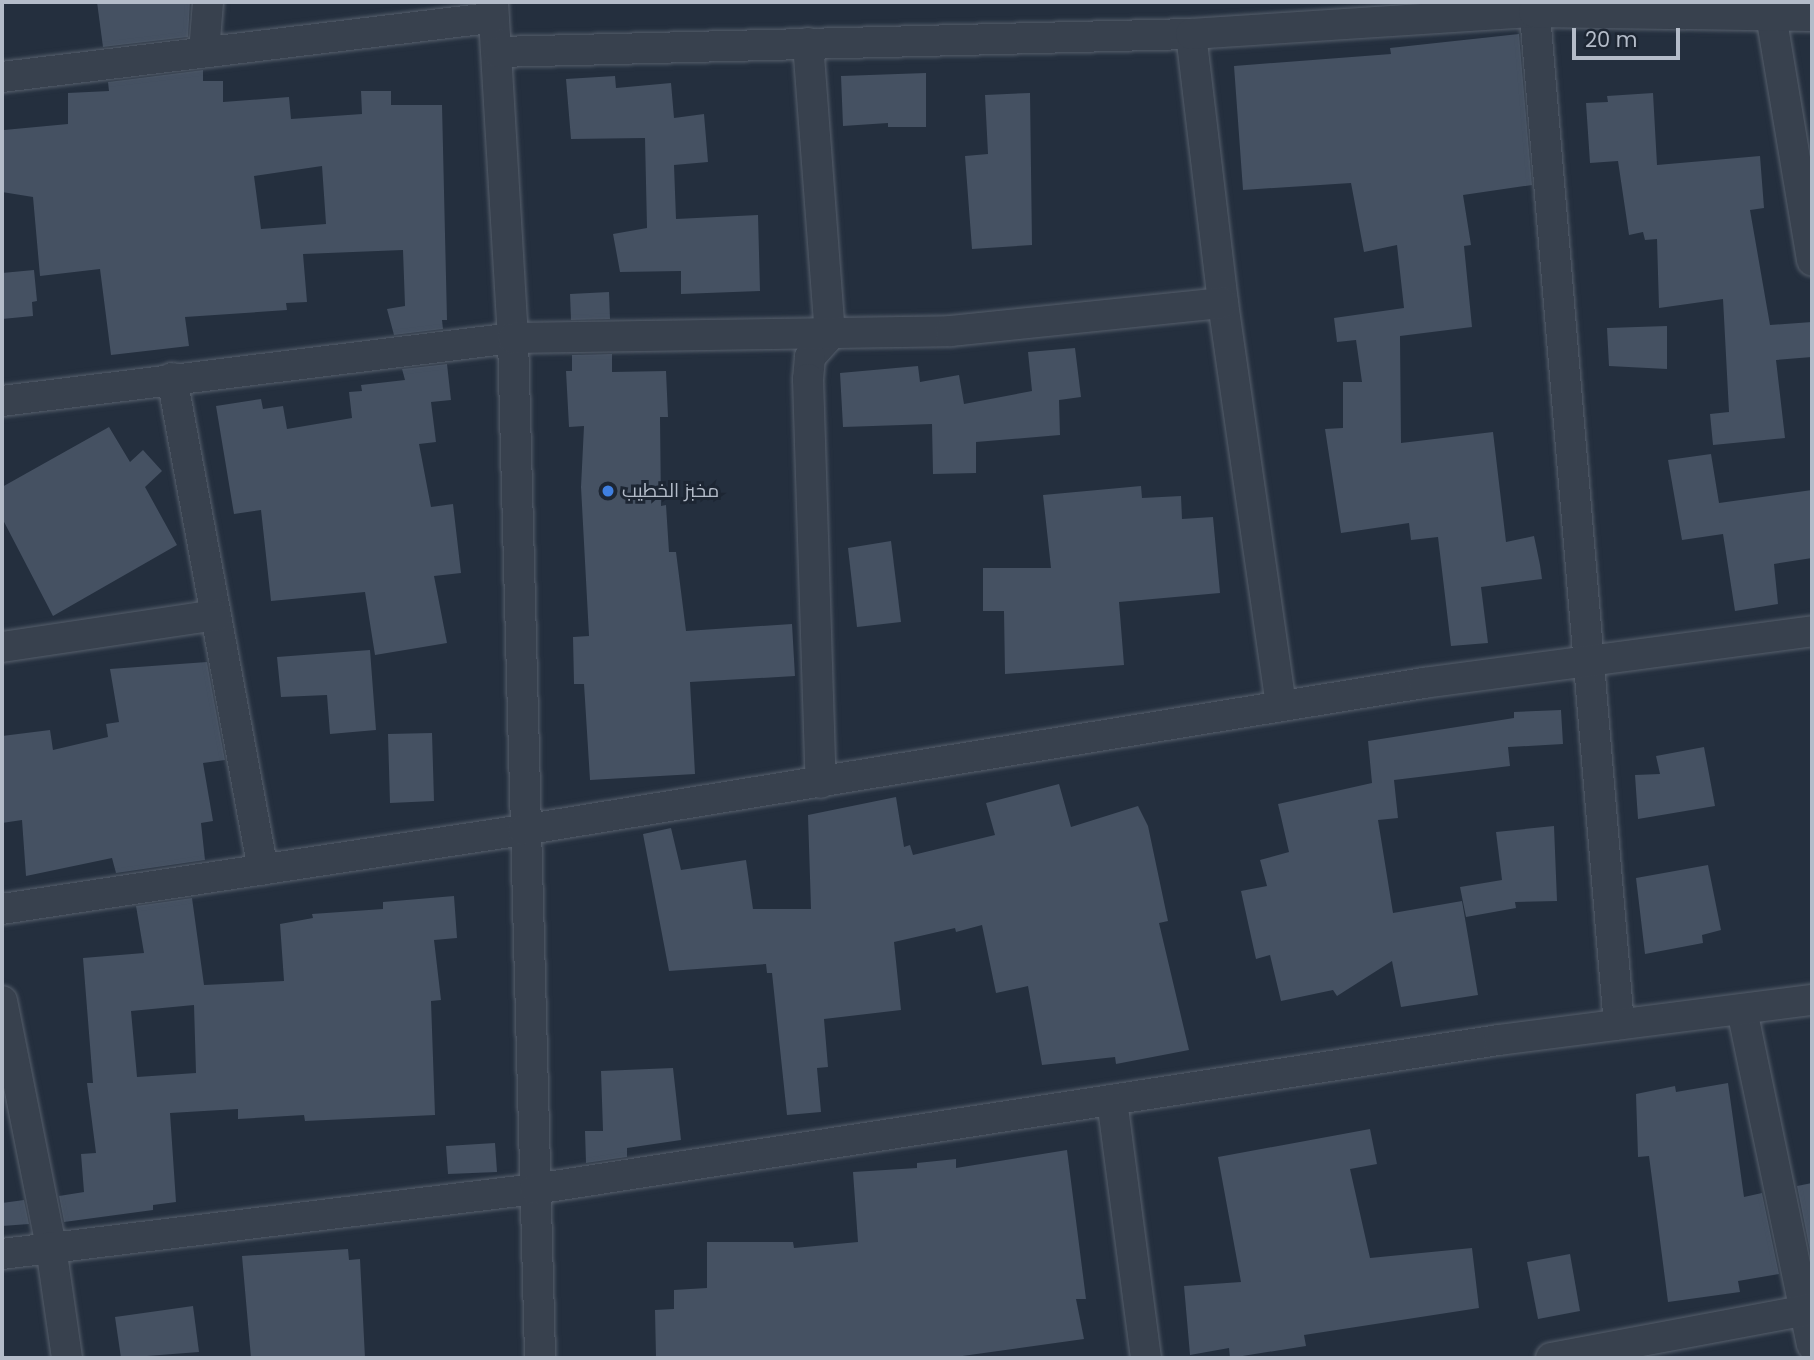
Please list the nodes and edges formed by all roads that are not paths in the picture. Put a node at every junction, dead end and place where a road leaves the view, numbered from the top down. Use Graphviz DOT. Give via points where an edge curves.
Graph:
graph roads {
  1 [pos="208,2"];
  2 [pos="1534,7"];
  3 [pos="493,10"];
  4 [pos="1771,15"];
  5 [pos="1812,16"];
  6 [pos="1191,34"];
  7 [pos="808,43"];
  8 [pos="204,52"];
  9 [pos="498,52"];
  10 [pos="2,77"];
  11 [pos="1812,261"];
  12 [pos="1223,303"];
  13 [pos="830,335"];
  14 [pos="513,338"];
  15 [pos="172,378"];
  16 [pos="2,401"];
  17 [pos="216,615"];
  18 [pos="1812,631"];
  19 [pos="2,647"];
  20 [pos="1591,658"];
  21 [pos="1281,706"];
  22 [pos="821,783"];
  23 [pos="523,830"];
  24 [pos="263,870"];
  25 [pos="2,909"];
  26 [pos="1812,1000"];
  27 [pos="2,1001"];
  28 [pos="1742,1010"];
  29 [pos="1619,1024"];
  30 [pos="6,1034"];
  31 [pos="1112,1100"];
  32 [pos="535,1189"];
  33 [pos="51,1247"];
  34 [pos="2,1254"];
  35 [pos="1808,1310"];
  36 [pos="1812,1345"];
  37 [pos="67,1358"];
  38 [pos="540,1358"];
  39 [pos="1146,1358"];
  40 [pos="1550,1358"];
  1 -- 8 [label="street"];
  2 -- 4 [label="street"];
  2 -- 6 [label="street"];
  2 -- 20 [label="street"];
  3 -- 8 [label="street"];
  3 -- 9 [label="street"];
  4 -- 5 [label="street"];
  4 -- 11 [label="street"];
  6 -- 7 [label="street"];
  6 -- 12 [label="street"];
  7 -- 9 [label="street"];
  7 -- 13 [label="street"];
  8 -- 10 [label="street"];
  9 -- 14 [label="street"];
  12 -- 13 [label="street" via="950,331"];
  12 -- 21 [label="street"];
  13 -- 14 [label="street"];
  13 -- 22 [label="street" via="810,357 808,379"];
  14 -- 15 [label="street"];
  14 -- 23 [label="street"];
  15 -- 16 [label="street"];
  15 -- 17 [label="street"];
  17 -- 19 [label="street"];
  17 -- 24 [label="street"];
  18 -- 20 [label="street"];
  20 -- 21 [label="street"];
  20 -- 29 [label="street"];
  21 -- 22 [label="street"];
  22 -- 23 [label="street"];
  23 -- 24 [label="street"];
  23 -- 32 [label="street"];
  24 -- 25 [label="street"];
  26 -- 28 [label="street"];
  27 -- 30 [label="street"];
  28 -- 29 [label="street"];
  28 -- 35 [label="street"];
  29 -- 31 [label="street"];
  30 -- 33 [label="street"];
  31 -- 32 [label="street"];
  31 -- 39 [label="street"];
  32 -- 33 [label="street"];
  32 -- 38 [label="street"];
  33 -- 34 [label="street"];
  33 -- 37 [label="street"];
  35 -- 36 [label="street"];
  35 -- 40 [label="street"];
}
